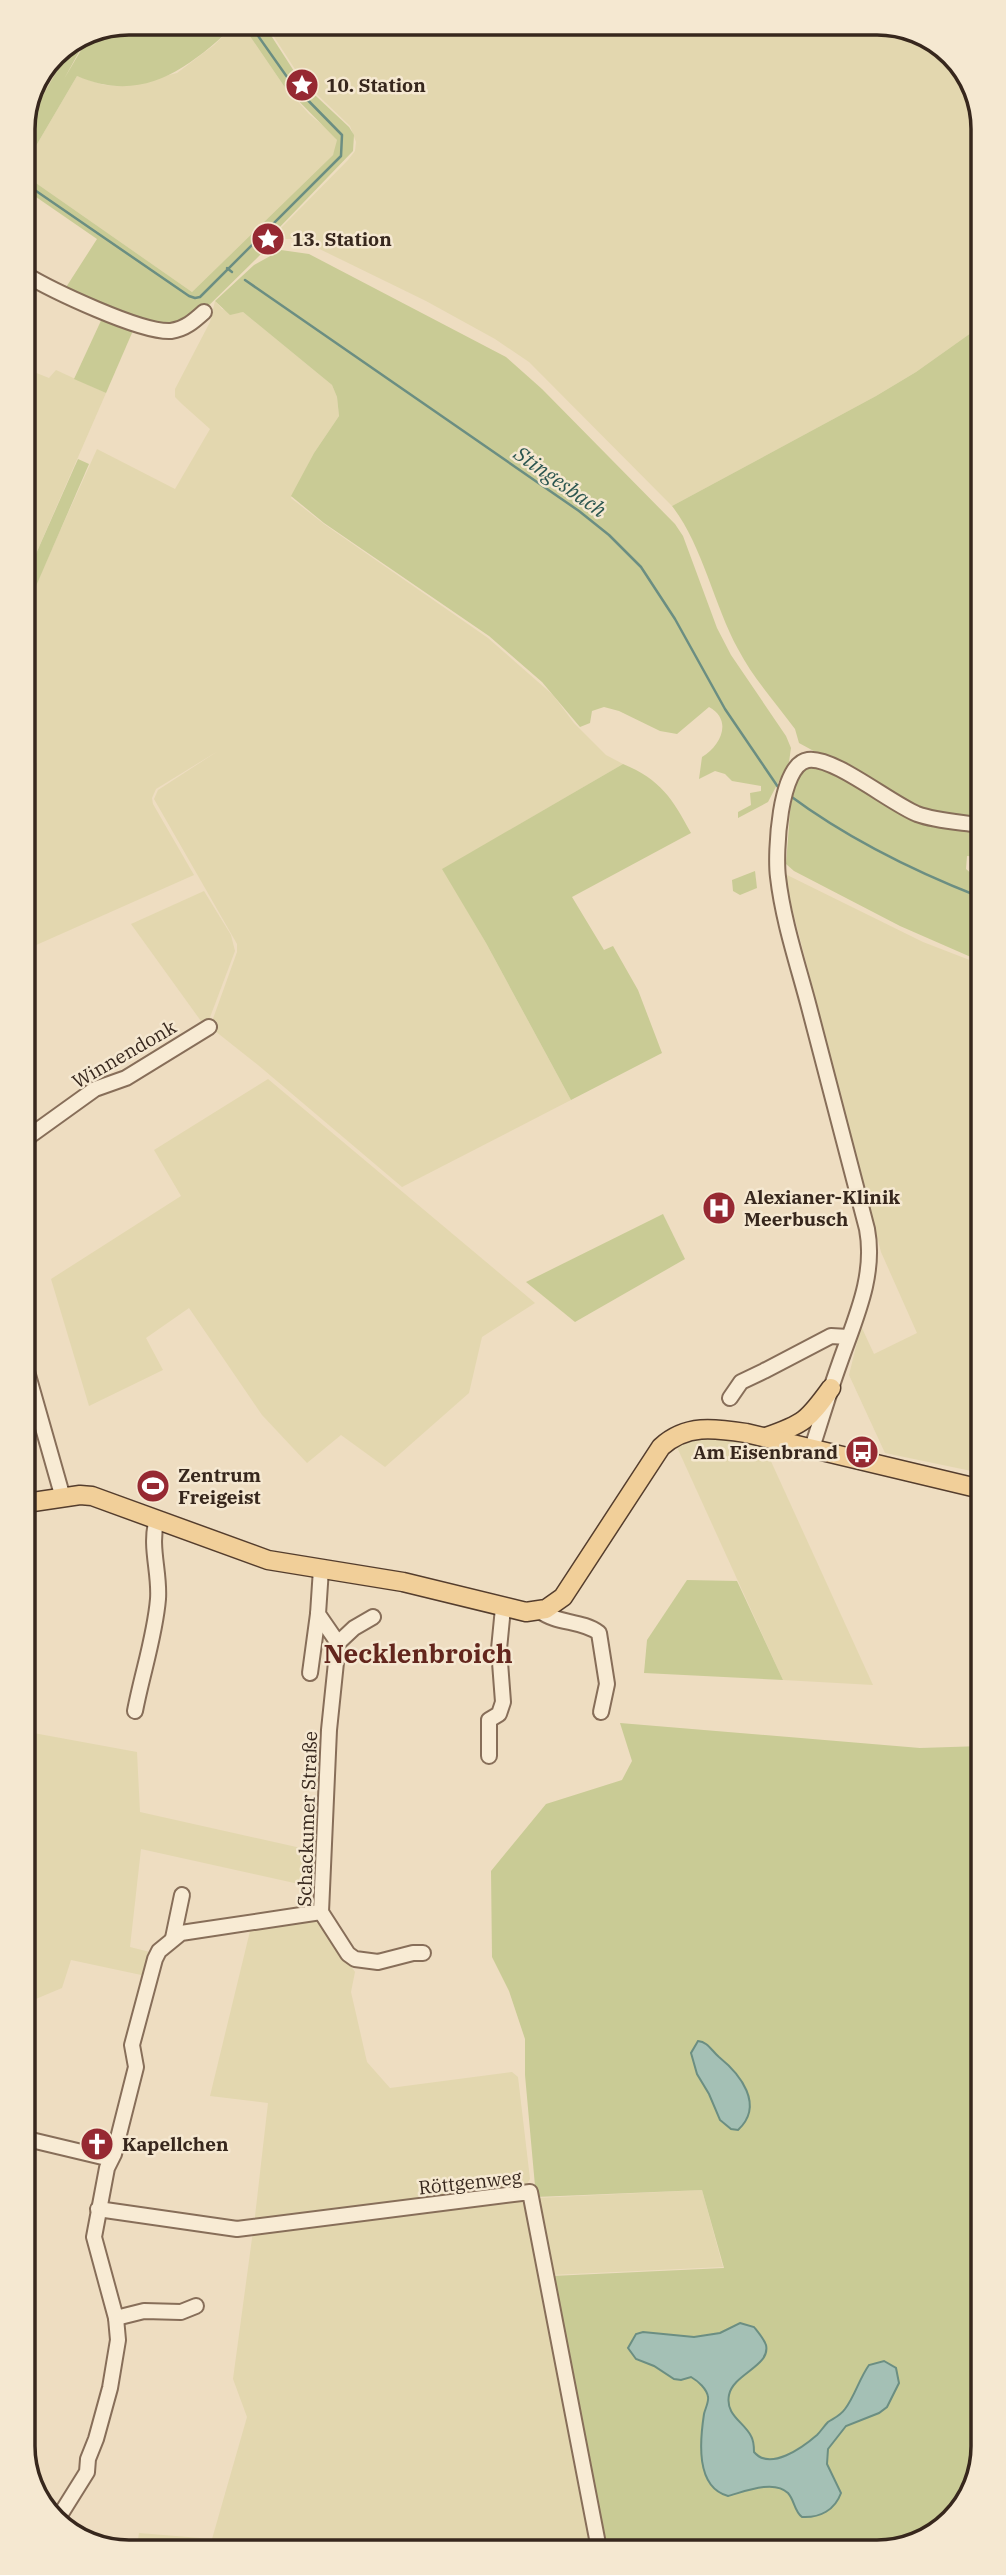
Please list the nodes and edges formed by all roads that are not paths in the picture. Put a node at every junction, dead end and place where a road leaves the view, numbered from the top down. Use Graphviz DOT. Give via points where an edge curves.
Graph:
graph roads {
  1 [pos="35,279"];
  2 [pos="204,312"];
  3 [pos="971,824"];
  4 [pos="209,1027"];
  5 [pos="35,1132"];
  6 [pos="848,1337"];
  7 [pos="831,1388"];
  8 [pos="730,1398"];
  9 [pos="35,1400"];
  10 [pos="766,1438"];
  11 [pos="812,1448"];
  12 [pos="971,1487"];
  13 [pos="63,1498"];
  14 [pos="35,1502"];
  15 [pos="157,1519"];
  16 [pos="321,1569"];
  17 [pos="503,1608"];
  18 [pos="540,1611"];
  19 [pos="318,1614"];
  20 [pos="373,1618"];
  21 [pos="338,1643"];
  22 [pos="310,1673"];
  23 [pos="135,1710"];
  24 [pos="601,1712"];
  25 [pos="489,1756"];
  26 [pos="182,1895"];
  27 [pos="321,1912"];
  28 [pos="173,1938"];
  29 [pos="423,1953"];
  30 [pos="35,2141"];
  31 [pos="111,2160"];
  32 [pos="98,2209"];
  33 [pos="196,2306"];
  34 [pos="116,2318"];
  35 [pos="62,2513"];
  36 [pos="597,2540"];
  1 -- 2 [label="street" via="151,329 174,331"];
  3 -- 6 [label="street" via="922,816 817,760 805,760 796,767 781,805 777,872 869,1238 867,1280"];
  4 -- 5 [label="street, Winnendonk" via="126,1078 95,1089"];
  6 -- 7 [label="street"];
  6 -- 8 [label="street" via="831,1336 741,1382"];
  7 -- 10 [label="main road" via="807,1420"];
  7 -- 11 [label="street"];
  9 -- 13 [label="street"];
  10 -- 11 [label="main road"];
  10 -- 18 [label="main road" via="708,1428 683,1432 668,1441 564,1597"];
  11 -- 12 [label="main road"];
  13 -- 14 [label="main road"];
  13 -- 15 [label="main road" via="92,1496"];
  15 -- 16 [label="main road" via="258,1558"];
  15 -- 23 [label="street" via="153,1540 156,1618"];
  16 -- 17 [label="main road" via="390,1579"];
  16 -- 19 [label="street"];
  17 -- 18 [label="main road"];
  17 -- 25 [label="street" via="499,1649 503,1702 499,1714 489,1720"];
  18 -- 24 [label="street" via="599,1633 607,1676"];
  19 -- 21 [label="street"];
  19 -- 22 [label="street"];
  20 -- 21 [label="street"];
  21 -- 27 [label="street, Schackumer Straße"];
  26 -- 28 [label="street"];
  27 -- 28 [label="street" via="181,1933"];
  27 -- 29 [label="street, Schackumer Straße" via="355,1959 378,1962"];
  28 -- 31 [label="street" via="154,1963 132,2045 136,2067"];
  30 -- 31 [label="street"];
  31 -- 32 [label="street"];
  32 -- 34 [label="street" via="94,2237"];
  32 -- 36 [label="street, Röttgenweg" via="237,2229 530,2192"];
  33 -- 34 [label="street" via="181,2312 144,2311"];
  34 -- 35 [label="street" via="118,2340 110,2388 87,2472"];
}
